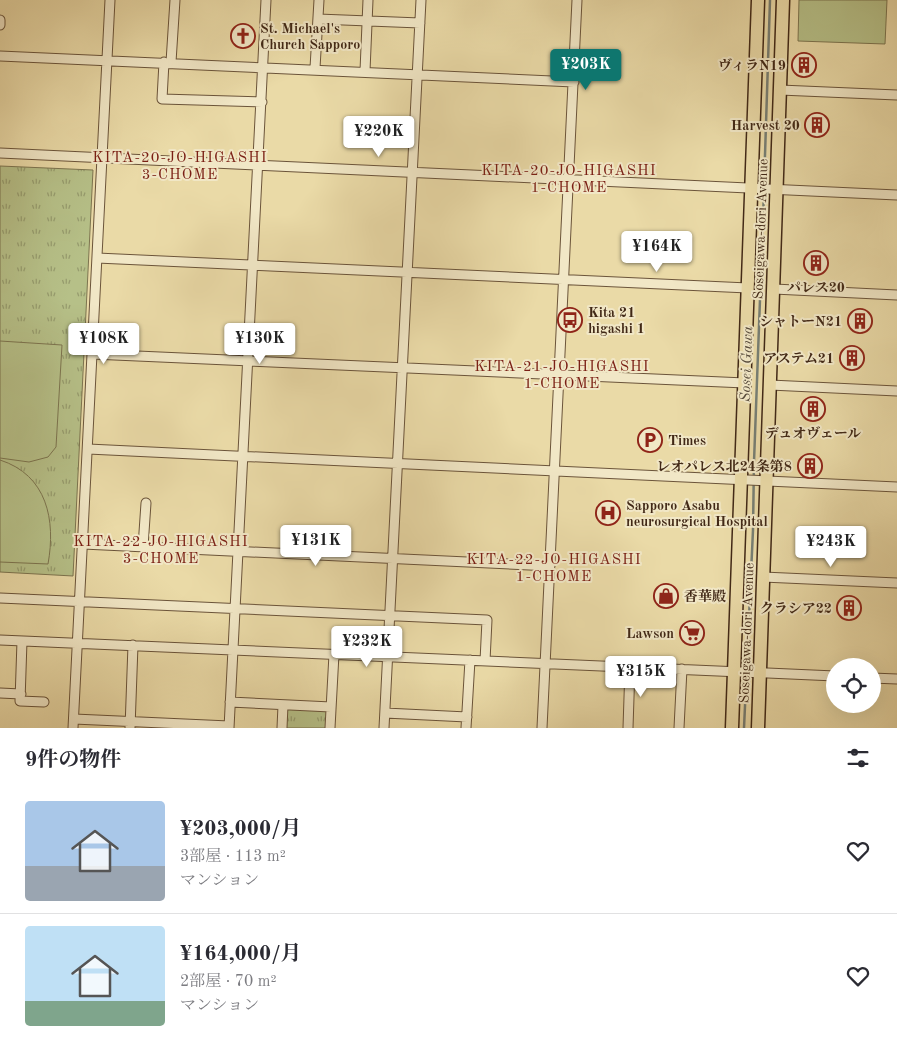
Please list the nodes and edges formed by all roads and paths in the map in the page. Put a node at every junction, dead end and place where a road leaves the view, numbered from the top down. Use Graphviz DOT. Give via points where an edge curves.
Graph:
graph roads {
  1 [pos="110,0"];
  2 [pos="175,0"];
  3 [pos="266,0"];
  4 [pos="319,0"];
  5 [pos="368,0"];
  6 [pos="420,0"];
  7 [pos="577,0"];
  8 [pos="758,0"];
  9 [pos="783,0"];
  10 [pos="318,19"];
  11 [pos="0,20"];
  12 [pos="367,21"];
  13 [pos="420,23"];
  14 [pos="0,25"];
  15 [pos="0,56"];
  16 [pos="105,60"];
  17 [pos="168,62"];
  18 [pos="263,66"];
  19 [pos="315,68"];
  20 [pos="365,71"];
  21 [pos="417,73"];
  22 [pos="574,82"];
  23 [pos="780,90"];
  24 [pos="897,95"];
  25 [pos="262,102"];
  26 [pos="0,153"];
  27 [pos="102,158"];
  28 [pos="259,165"];
  29 [pos="412,171"];
  30 [pos="570,180"];
  31 [pos="754,189"];
  32 [pos="774,190"];
  33 [pos="897,195"];
  34 [pos="97,258"];
  35 [pos="252,265"];
  36 [pos="407,272"];
  37 [pos="564,279"];
  38 [pos="748,288"];
  39 [pos="774,289"];
  40 [pos="897,295"];
  41 [pos="92,354"];
  42 [pos="248,360"];
  43 [pos="402,367"];
  44 [pos="560,374"];
  45 [pos="745,383"];
  46 [pos="770,385"];
  47 [pos="897,391"];
  48 [pos="88,449"];
  49 [pos="243,456"];
  50 [pos="397,463"];
  51 [pos="555,472"];
  52 [pos="744,480"];
  53 [pos="764,481"];
  54 [pos="897,487"];
  55 [pos="146,503"];
  56 [pos="83,544"];
  57 [pos="143,547"];
  58 [pos="238,551"];
  59 [pos="392,559"];
  60 [pos="550,566"];
  61 [pos="763,577"];
  62 [pos="897,583"];
  63 [pos="0,598"];
  64 [pos="80,601"];
  65 [pos="235,608"];
  66 [pos="389,615"];
  67 [pos="0,640"];
  68 [pos="22,640"];
  69 [pos="78,643"];
  70 [pos="133,645"];
  71 [pos="233,649"];
  72 [pos="334,654"];
  73 [pos="387,657"];
  74 [pos="470,660"];
  75 [pos="485,660"];
  76 [pos="544,663"];
  77 [pos="630,667"];
  78 [pos="682,670"];
  79 [pos="738,672"];
  80 [pos="756,673"];
  81 [pos="826,676"];
  82 [pos="881,678"];
  83 [pos="897,679"];
  84 [pos="0,693"];
  85 [pos="20,694"];
  86 [pos="44,702"];
  87 [pos="230,702"];
  88 [pos="283,705"];
  89 [pos="331,707"];
  90 [pos="385,713"];
  91 [pos="467,717"];
  92 [pos="74,723"];
  93 [pos="130,724"];
  94 [pos="176,726"];
  95 [pos="229,727"];
  96 [pos="282,728"];
  97 [pos="330,728"];
  98 [pos="384,728"];
  99 [pos="466,728"];
  100 [pos="542,728"];
  101 [pos="628,728"];
  102 [pos="679,728"];
  103 [pos="732,728"];
  104 [pos="758,728"];
  1 -- 16 [label="street"];
  2 -- 17 [label="street"];
  3 -- 18 [label="street"];
  4 -- 10 [label="street"];
  5 -- 12 [label="street"];
  6 -- 13 [label="street"];
  7 -- 22 [label="street"];
  8 -- 31 [label="highway, Soseigawa-dori Avenue"];
  9 -- 23 [label="highway, Soseigawa-dori Avenue"];
  10 -- 12 [label="street"];
  10 -- 19 [label="street"];
  11 -- 14 [label="street"];
  12 -- 13 [label="street"];
  12 -- 20 [label="street"];
  13 -- 21 [label="street"];
  15 -- 16 [label="street"];
  16 -- 17 [label="street"];
  16 -- 27 [label="street"];
  17 -- 18 [label="street"];
  17 -- 25 [label="street" via="162,99"];
  18 -- 19 [label="street"];
  18 -- 25 [label="street"];
  19 -- 20 [label="street"];
  20 -- 21 [label="street"];
  21 -- 22 [label="street"];
  21 -- 29 [label="street"];
  22 -- 30 [label="street"];
  23 -- 24 [label="street"];
  23 -- 32 [label="highway, Soseigawa-dori Avenue"];
  25 -- 28 [label="street"];
  26 -- 27 [label="street"];
  27 -- 28 [label="street"];
  27 -- 34 [label="street"];
  28 -- 29 [label="street"];
  28 -- 35 [label="street"];
  29 -- 30 [label="street"];
  29 -- 36 [label="street"];
  30 -- 31 [label="street"];
  30 -- 37 [label="street"];
  31 -- 32 [label="street"];
  31 -- 38 [label="highway, Soseigawa-dori Avenue"];
  32 -- 33 [label="street"];
  32 -- 39 [label="highway, Soseigawa-dori Avenue"];
  34 -- 35 [label="street"];
  34 -- 41 [label="street"];
  35 -- 36 [label="street"];
  35 -- 42 [label="street"];
  36 -- 37 [label="street"];
  36 -- 43 [label="street"];
  37 -- 38 [label="street"];
  37 -- 44 [label="street"];
  38 -- 45 [label="highway, Soseigawa-dori Avenue"];
  39 -- 40 [label="street"];
  39 -- 46 [label="highway, Soseigawa-dori Avenue"];
  41 -- 42 [label="street"];
  41 -- 48 [label="street"];
  42 -- 43 [label="street"];
  42 -- 49 [label="street"];
  43 -- 44 [label="street"];
  43 -- 50 [label="street"];
  44 -- 45 [label="street"];
  44 -- 51 [label="street"];
  45 -- 52 [label="highway, Soseigawa-dori Avenue"];
  46 -- 47 [label="street"];
  46 -- 53 [label="highway, Soseigawa-dori Avenue"];
  48 -- 49 [label="street"];
  48 -- 56 [label="street"];
  49 -- 50 [label="street"];
  49 -- 58 [label="street"];
  50 -- 51 [label="street"];
  50 -- 59 [label="street"];
  51 -- 52 [label="street"];
  51 -- 60 [label="street"];
  52 -- 53 [label="street"];
  52 -- 79 [label="highway, Soseigawa-dori Avenue"];
  53 -- 54 [label="street"];
  53 -- 61 [label="highway, Soseigawa-dori Avenue"];
  55 -- 57 [label="street"];
  56 -- 57 [label="street"];
  56 -- 64 [label="street"];
  57 -- 58 [label="street"];
  58 -- 59 [label="street"];
  58 -- 65 [label="street"];
  59 -- 60 [label="street"];
  59 -- 66 [label="street"];
  60 -- 76 [label="street"];
  61 -- 62 [label="street"];
  61 -- 80 [label="highway, Soseigawa-dori Avenue"];
  63 -- 64 [label="street"];
  64 -- 65 [label="street"];
  64 -- 69 [label="street"];
  65 -- 66 [label="street"];
  65 -- 71 [label="street"];
  66 -- 73 [label="street"];
  66 -- 75 [label="street" via="487,620"];
  67 -- 68 [label="street"];
  68 -- 69 [label="street"];
  68 -- 85 [label="street"];
  69 -- 70 [label="street"];
  69 -- 92 [label="street"];
  70 -- 71 [label="street"];
  70 -- 93 [label="street"];
  71 -- 72 [label="street"];
  71 -- 87 [label="street"];
  72 -- 73 [label="street"];
  72 -- 89 [label="street"];
  73 -- 74 [label="street"];
  73 -- 90 [label="street"];
  74 -- 75 [label="street"];
  74 -- 91 [label="street"];
  75 -- 76 [label="street"];
  76 -- 77 [label="street"];
  76 -- 100 [label="street"];
  77 -- 78 [label="street"];
  77 -- 101 [label="street"];
  78 -- 79 [label="street"];
  78 -- 102 [label="street"];
  79 -- 80 [label="street"];
  79 -- 103 [label="highway, Soseigawa-dori Avenue"];
  80 -- 81 [label="street"];
  80 -- 104 [label="highway, Soseigawa-dori Avenue"];
  82 -- 83 [label="street"];
  84 -- 85 [label="street"];
  85 -- 86 [label="street" via="20,701"];
  87 -- 88 [label="street"];
  87 -- 95 [label="street"];
  88 -- 89 [label="street"];
  88 -- 96 [label="street"];
  89 -- 97 [label="street"];
  90 -- 91 [label="street"];
  90 -- 98 [label="street"];
  91 -- 99 [label="street"];
  92 -- 93 [label="street"];
  93 -- 94 [label="street"];
  94 -- 95 [label="street"];
}
